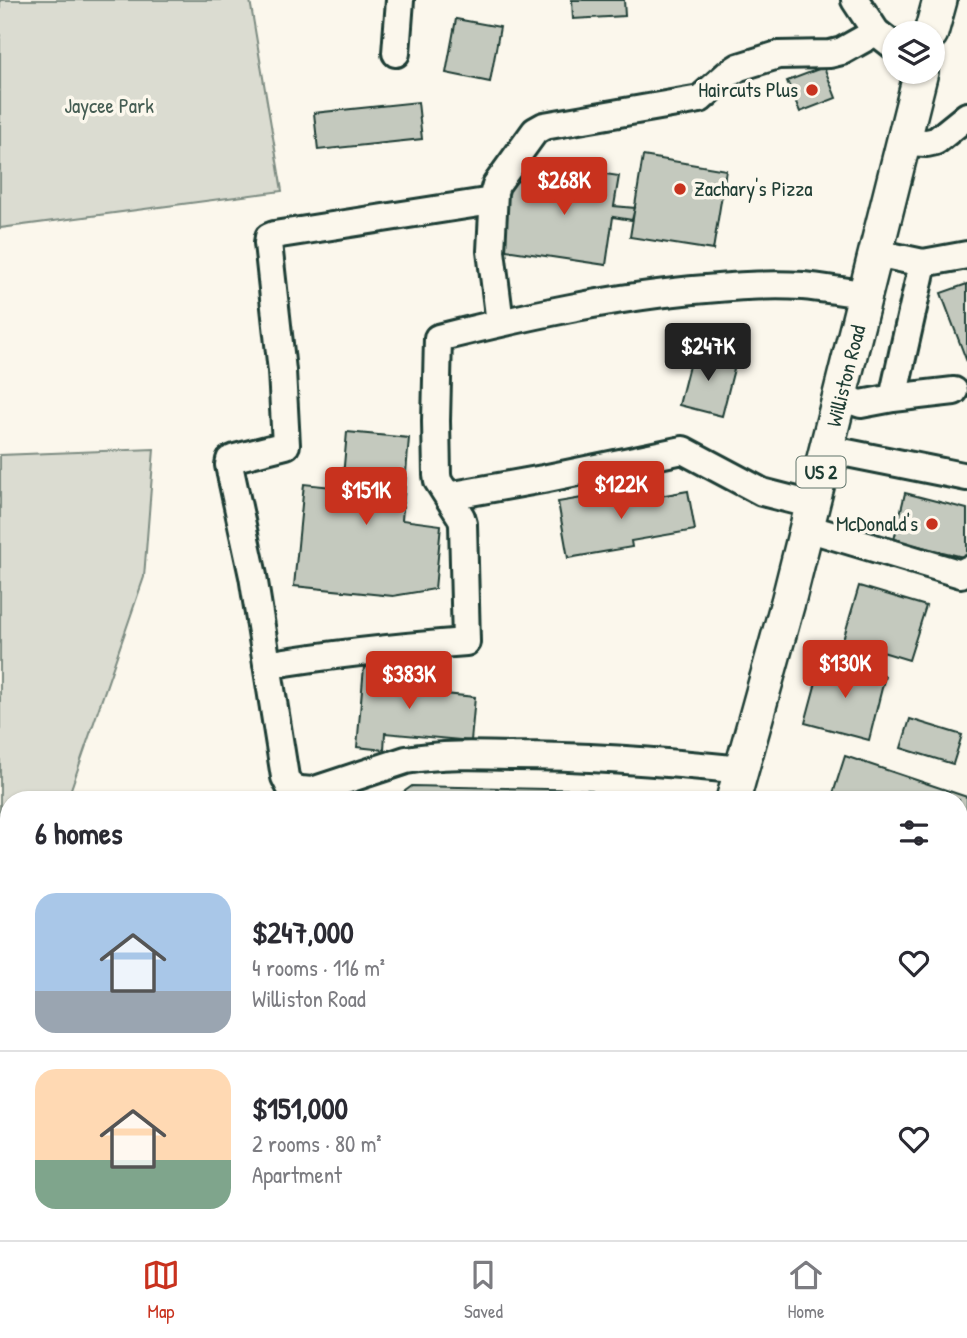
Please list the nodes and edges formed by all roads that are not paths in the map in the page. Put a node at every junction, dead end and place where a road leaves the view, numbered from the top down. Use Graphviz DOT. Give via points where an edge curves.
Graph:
graph roads {
  1 [pos="400,0"];
  2 [pos="856,0"];
  3 [pos="940,0"];
  4 [pos="934,21"];
  5 [pos="882,35"];
  6 [pos="882,40"];
  7 [pos="396,53"];
  8 [pos="918,84"];
  9 [pos="967,116"];
  10 [pos="903,142"];
  11 [pos="492,201"];
  12 [pos="876,253"];
  13 [pos="967,256"];
  14 [pos="923,263"];
  15 [pos="866,294"];
  16 [pos="500,323"];
  17 [pos="954,391"];
  18 [pos="840,397"];
  19 [pos="893,398"];
  20 [pos="827,449"];
  21 [pos="967,477"];
  22 [pos="448,496"];
  23 [pos="810,516"];
  24 [pos="967,570"];
  25 [pos="267,665"];
  26 [pos="737,785"];
  1 -- 7 [label="street"];
  2 -- 5 [label="street"];
  3 -- 4 [label="main road"];
  6 -- 11 [label="street" via="830,54 778,55 739,67 700,99 544,126 522,147 496,185"];
  8 -- 10 [label="main road, Williston Road / US 2"];
  9 -- 10 [label="street" via="936,141"];
  10 -- 12 [label="main road, Williston Road / US 2"];
  11 -- 16 [label="street" via="491,251"];
  11 -- 25 [label="street" via="269,237 286,445 235,458 229,465"];
  12 -- 14 [label="street"];
  12 -- 15 [label="main road, Williston Road / US 2"];
  13 -- 14 [label="street"];
  14 -- 19 [label="street"];
  15 -- 16 [label="street" via="801,286 678,291"];
  15 -- 18 [label="main road, Williston Road / US 2"];
  16 -- 22 [label="street" via="438,338 437,475"];
  17 -- 19 [label="street"];
  18 -- 19 [label="street" via="861,404"];
  18 -- 20 [label="main road, Williston Road / US 2"];
  20 -- 21 [label="street"];
  20 -- 23 [label="main road, Williston Road / US 2"];
  22 -- 23 [label="street" via="684,450"];
  22 -- 25 [label="street" via="463,524 466,642"];
  23 -- 24 [label="street" via="961,574"];
  23 -- 26 [label="main road, Williston Road / US 2"];
  25 -- 26 [label="street" via="285,777 290,787 301,790 312,791 406,760 496,755 632,760"];
}
